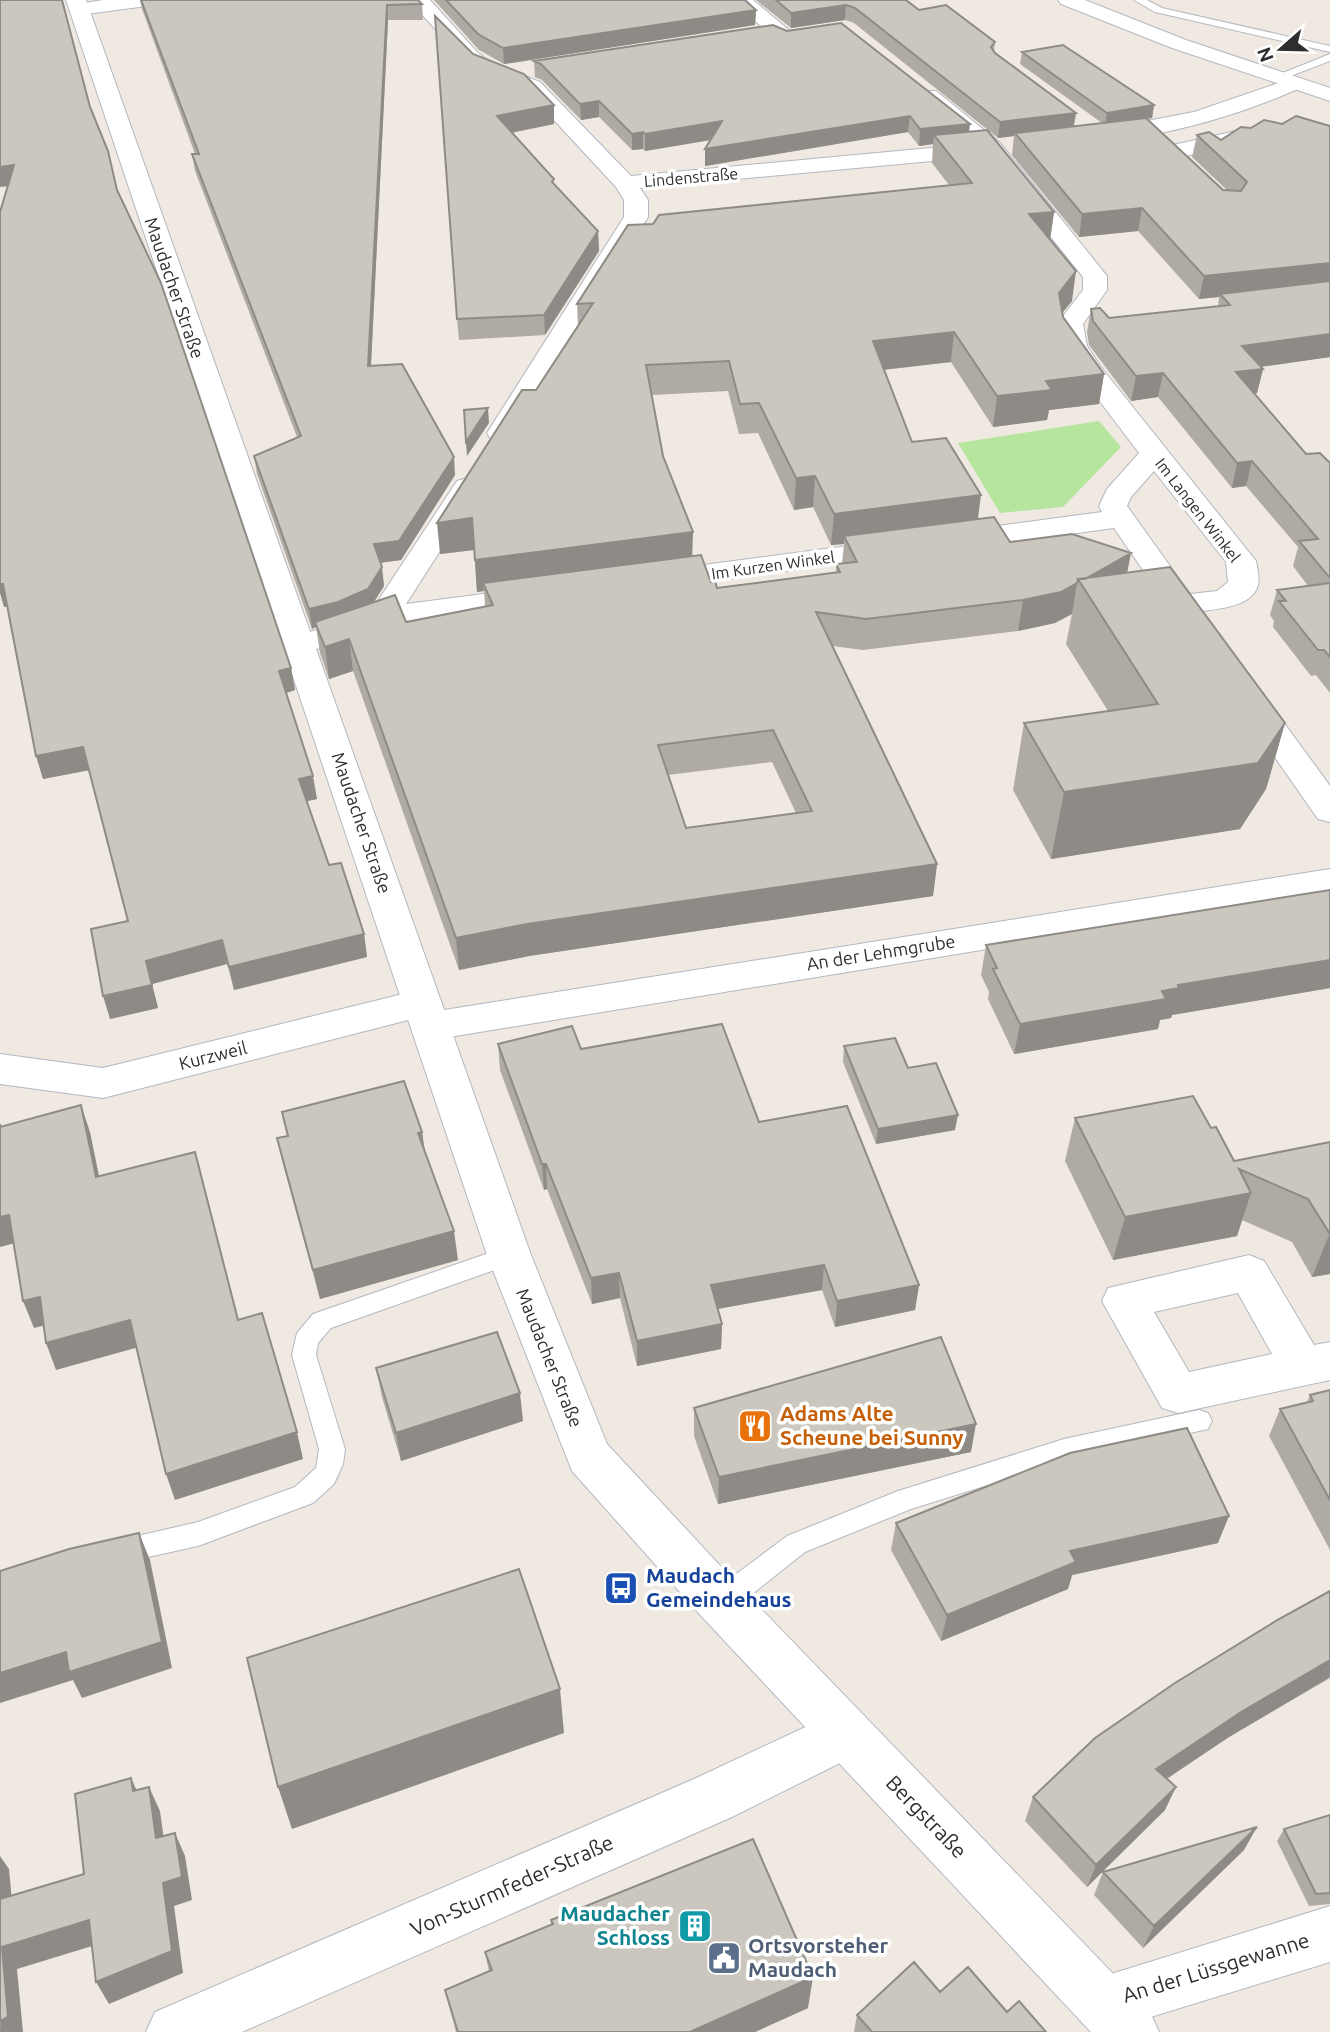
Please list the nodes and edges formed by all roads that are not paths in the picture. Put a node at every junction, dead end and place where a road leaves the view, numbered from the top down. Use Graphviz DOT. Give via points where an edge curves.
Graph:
graph roads {
  1 [pos="147,0"];
  2 [pos="419,0"];
  3 [pos="741,0"];
  4 [pos="1068,0"];
  5 [pos="1139,0"];
  6 [pos="77,5"];
  7 [pos="839,25"];
  8 [pos="772,26"];
  9 [pos="749,35"];
  10 [pos="1330,48"];
  11 [pos="1330,57"];
  12 [pos="542,67"];
  13 [pos="501,73"];
  14 [pos="1276,78"];
  15 [pos="908,79"];
  16 [pos="1330,95"];
  17 [pos="1193,117"];
  18 [pos="1148,130"];
  19 [pos="1272,131"];
  20 [pos="1094,134"];
  21 [pos="1006,147"];
  22 [pos="1172,152"];
  23 [pos="1191,170"];
  24 [pos="625,183"];
  25 [pos="1154,453"];
  26 [pos="1120,518"];
  27 [pos="628,584"];
  28 [pos="560,593"];
  29 [pos="1182,604"];
  30 [pos="383,616"];
  31 [pos="1205,637"];
  32 [pos="299,644"];
  33 [pos="1237,680"];
  34 [pos="1330,811"];
  35 [pos="1330,881"];
  36 [pos="427,1015"];
  37 [pos="0,1069"];
  38 [pos="509,1255"];
  39 [pos="1199,1421"];
  40 [pos="91,1559"];
  41 [pos="721,1602"];
  42 [pos="846,1733"];
  43 [pos="1330,1934"];
  44 [pos="1116,2017"];
  45 [pos="175,2032"];
  1 -- 6 [label="street"];
  2 -- 13 [label="street" via="470,56"];
  3 -- 8 [label="street"];
  4 -- 14 [label="street"];
  5 -- 10 [label="lane" via="1160,10"];
  6 -- 32 [label="street, Maudacher Straße"];
  7 -- 8 [label="street" via="786,38"];
  8 -- 9 [label="street"];
  11 -- 14 [label="lane"];
  12 -- 13 [label="street"];
  13 -- 24 [label="street" via="533,86"];
  14 -- 16 [label="street"];
  14 -- 17 [label="street" via="1213,115"];
  14 -- 17 [label="street" via="1228,86 1197,107"];
  15 -- 21 [label="street, Im Langen Winkel"];
  17 -- 18 [label="street"];
  18 -- 20 [label="street"];
  18 -- 22 [label="street"];
  19 -- 22 [label="street"];
  21 -- 24 [label="street, Lindenstraße"];
  21 -- 25 [label="street, Im Langen Winkel" via="1095,276 1095,290 1074,346"];
  22 -- 23 [label="street"];
  24 -- 30 [label="street, Lindenstraße" via="636,200 636,218"];
  25 -- 26 [label="street, Im Langen Winkel" via="1117,495 1113,506"];
  25 -- 29 [label="street, Im Langen Winkel" via="1241,561 1243,585 1226,598"];
  26 -- 27 [label="street, Im Kurzen Winkel"];
  26 -- 29 [label="street"];
  28 -- 30 [label="street"];
  29 -- 31 [label="street"];
  30 -- 32 [label="street" via="353,631"];
  32 -- 36 [label="street, Maudacher Straße"];
  33 -- 34 [label="street"];
  35 -- 36 [label="street, An der Lehmgrube"];
  36 -- 37 [label="street, Kurzweil" via="103,1083"];
  36 -- 38 [label="street, Maudacher Straße"];
  38 -- 40 [label="lane" via="322,1321 306,1340 304,1354 332,1460 318,1486 198,1534"];
  38 -- 41 [label="street, Maudacher Straße" via="589,1457"];
  39 -- 41 [label="lane" via="1064,1450 907,1499 796,1544"];
  41 -- 42 [label="street, Bergstraße"];
  42 -- 44 [label="street, Bergstraße"];
  42 -- 45 [label="street, Von-Sturmfeder-Straße" via="713,1798"];
  43 -- 44 [label="street, An der Lüssgewanne"];
}
